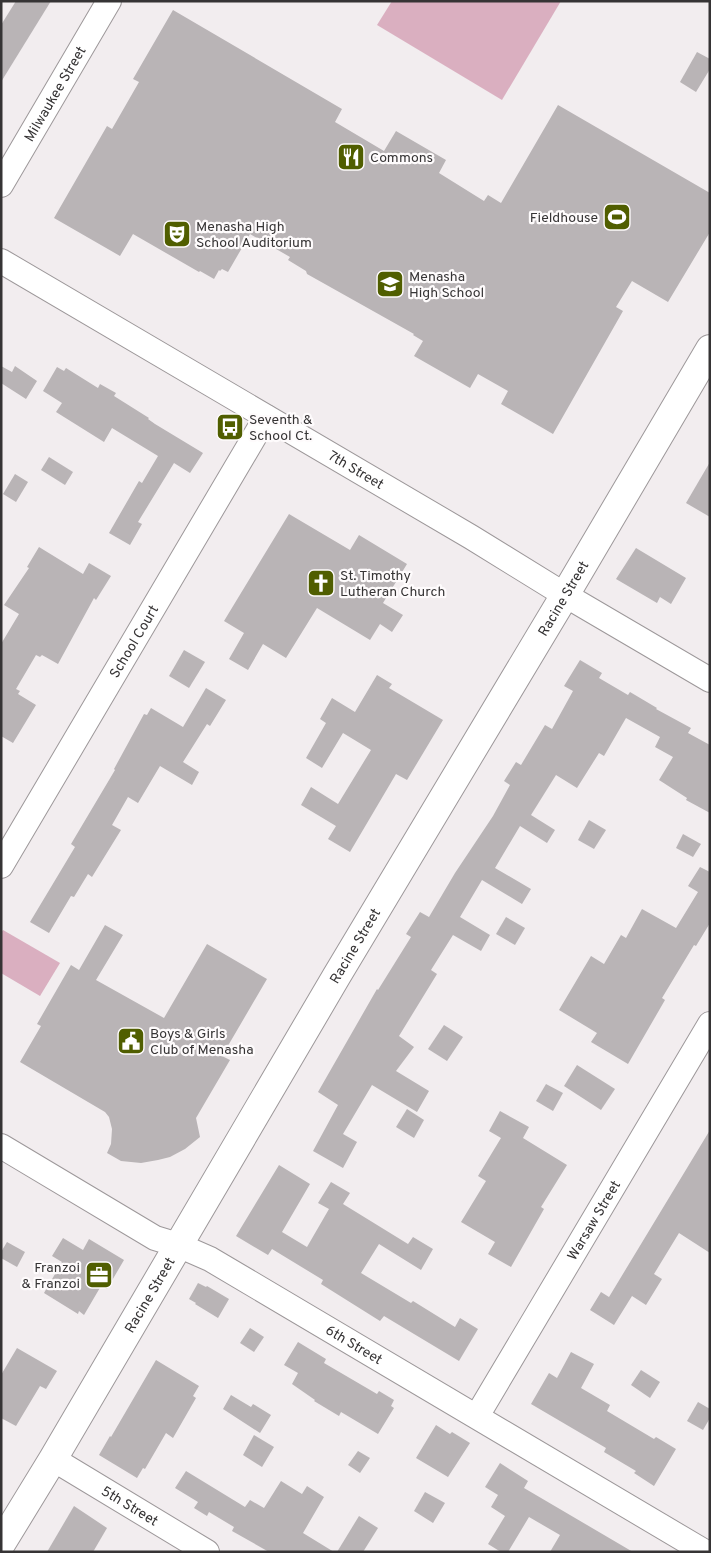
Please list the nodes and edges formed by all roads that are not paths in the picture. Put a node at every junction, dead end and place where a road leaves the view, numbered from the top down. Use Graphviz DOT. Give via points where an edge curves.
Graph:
graph roads {
  1 [pos="109,1"];
  2 [pos="1,185"];
  3 [pos="1,261"];
  4 [pos="710,349"];
  5 [pos="266,416"];
  6 [pos="565,595"];
  7 [pos="710,680"];
  8 [pos="1,866"];
  9 [pos="710,1024"];
  10 [pos="1,1146"];
  11 [pos="178,1244"];
  12 [pos="477,1416"];
  13 [pos="53,1459"];
  14 [pos="1,1544"];
  15 [pos="207,1552"];
  16 [pos="705,1552"];
  1 -- 2 [label="street, Milwaukee Street"];
  3 -- 5 [label="street, 7th Street"];
  4 -- 6 [label="main road, Racine Street"];
  5 -- 6 [label="street, 7th Street"];
  5 -- 8 [label="street, School Court"];
  6 -- 7 [label="street, 7th Street"];
  6 -- 11 [label="main road, Racine Street"];
  9 -- 12 [label="street, Warsaw Street"];
  10 -- 11 [label="street, 6th Street" via="155,1238"];
  11 -- 12 [label="street, 6th Street" via="210,1259"];
  11 -- 13 [label="main road, Racine Street"];
  12 -- 16 [label="street, 6th Street"];
  13 -- 14 [label="main road, Racine Street"];
  13 -- 15 [label="street, 5th Street"];
}
